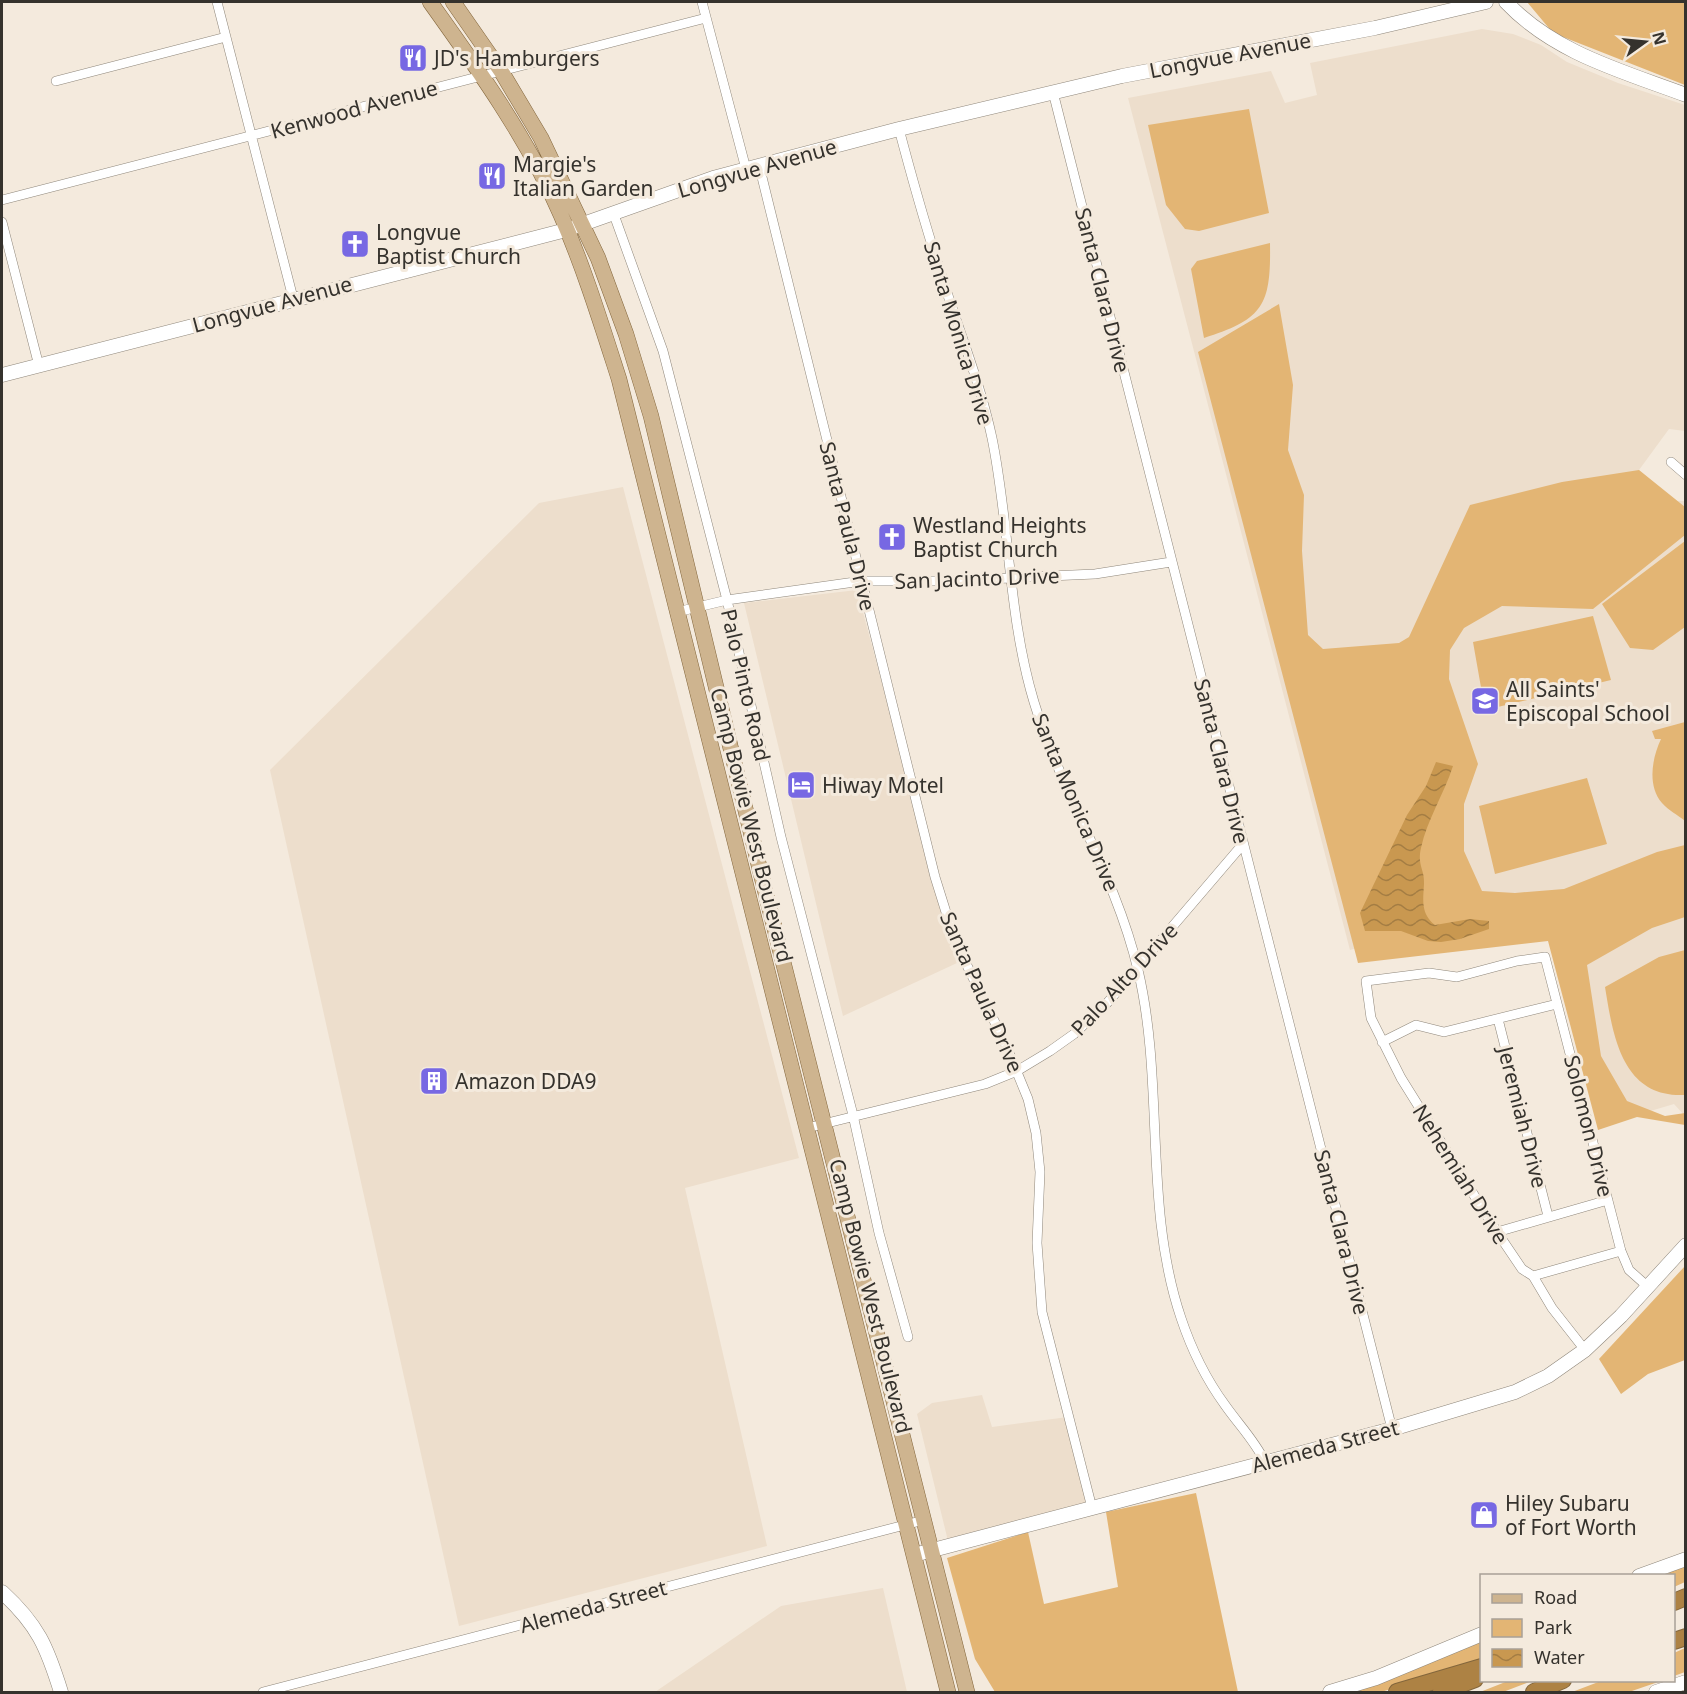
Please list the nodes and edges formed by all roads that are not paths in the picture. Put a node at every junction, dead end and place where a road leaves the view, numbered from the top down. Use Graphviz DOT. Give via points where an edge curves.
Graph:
graph roads {
  1 [pos="217,2"];
  2 [pos="430,2"];
  3 [pos="453,2"];
  4 [pos="702,2"];
  5 [pos="1486,2"];
  6 [pos="1506,2"];
  7 [pos="706,18"];
  8 [pos="226,37"];
  9 [pos="501,71"];
  10 [pos="482,76"];
  11 [pos="56,81"];
  12 [pos="1053,92"];
  13 [pos="1686,95"];
  14 [pos="899,129"];
  15 [pos="251,136"];
  16 [pos="752,167"];
  17 [pos="2,200"];
  18 [pos="613,213"];
  19 [pos="2,222"];
  20 [pos="583,224"];
  21 [pos="566,230"];
  22 [pos="293,298"];
  23 [pos="39,366"];
  24 [pos="2,375"];
  25 [pos="1671,462"];
  26 [pos="1686,475"];
  27 [pos="1171,562"];
  28 [pos="1010,578"];
  29 [pos="861,581"];
  30 [pos="727,600"];
  31 [pos="695,608"];
  32 [pos="677,612"];
  33 [pos="1244,844"];
  34 [pos="760,870"];
  35 [pos="742,874"];
  36 [pos="1545,957"];
  37 [pos="1138,969"];
  38 [pos="1557,1004"];
  39 [pos="1498,1019"];
  40 [pos="1382,1042"];
  41 [pos="1017,1071"];
  42 [pos="853,1115"];
  43 [pos="824,1125"];
  44 [pos="807,1128"];
  45 [pos="1608,1200"];
  46 [pos="1548,1216"];
  47 [pos="1497,1232"];
  48 [pos="1686,1245"];
  49 [pos="1621,1251"];
  50 [pos="1533,1276"];
  51 [pos="1647,1286"];
  52 [pos="908,1337"];
  53 [pos="1585,1350"];
  54 [pos="1392,1429"];
  55 [pos="1265,1462"];
  56 [pos="1092,1508"];
  57 [pos="924,1520"];
  58 [pos="907,1525"];
  59 [pos="932,1550"];
  60 [pos="914,1555"];
  61 [pos="1686,1559"];
  62 [pos="1642,1574"];
  63 [pos="2,1592"];
  64 [pos="1480,1635"];
  65 [pos="936,1642"];
  66 [pos="959,1660"];
  67 [pos="1480,1668"];
  68 [pos="1480,1677"];
  69 [pos="1560,1682"];
  70 [pos="1686,1682"];
  71 [pos="61,1692"];
  72 [pos="263,1692"];
  73 [pos="941,1692"];
  74 [pos="948,1692"];
  75 [pos="967,1692"];
  76 [pos="978,1692"];
  77 [pos="1330,1692"];
  78 [pos="1397,1692"];
  79 [pos="1441,1692"];
  80 [pos="1534,1692"];
  81 [pos="1539,1692"];
  82 [pos="1656,1692"];
  1 -- 8 [label="street"];
  2 -- 10 [label="main road, Camp Bowie West Boulevard"];
  3 -- 9 [label="main road, Camp Bowie West Boulevard"];
  4 -- 7 [label="street, Santa Paula Drive"];
  5 -- 12 [label="main road, Longvue Avenue"];
  6 -- 13 [label="main road" via="1574,52"];
  7 -- 9 [label="street, Kenwood Avenue"];
  7 -- 16 [label="street, Santa Paula Drive"];
  8 -- 11 [label="street"];
  8 -- 15 [label="street"];
  9 -- 10 [label="street, Kenwood Avenue"];
  9 -- 20 [label="main road, Camp Bowie West Boulevard" via="541,138"];
  10 -- 15 [label="street, Kenwood Avenue"];
  10 -- 21 [label="main road, Camp Bowie West Boulevard" via="524,145"];
  12 -- 14 [label="main road, Longvue Avenue"];
  12 -- 27 [label="street, Santa Clara Drive"];
  14 -- 16 [label="main road, Longvue Avenue"];
  14 -- 28 [label="street, Santa Monica Drive" via="943,280 975,370 992,440"];
  15 -- 17 [label="street, Kenwood Avenue"];
  15 -- 22 [label="street"];
  16 -- 18 [label="main road, Longvue Avenue"];
  16 -- 29 [label="street, Santa Paula Drive"];
  18 -- 20 [label="main road, Longvue Avenue"];
  18 -- 30 [label="street, Palo Pinto Road" via="663,351"];
  19 -- 23 [label="street"];
  20 -- 21 [label="main road, Longvue Avenue"];
  20 -- 31 [label="main road, Camp Bowie West Boulevard" via="613,293 648,406"];
  21 -- 22 [label="main road, Longvue Avenue"];
  21 -- 32 [label="main road, Camp Bowie West Boulevard" via="619,378"];
  22 -- 23 [label="main road, Longvue Avenue"];
  23 -- 24 [label="main road, Longvue Avenue"];
  25 -- 26 [label="street"];
  27 -- 28 [label="street, San Jacinto Drive" via="1095,574"];
  27 -- 33 [label="street, Santa Clara Drive"];
  28 -- 29 [label="street, San Jacinto Drive"];
  28 -- 37 [label="street, Santa Monica Drive" via="1016,625 1047,741 1118,903"];
  29 -- 30 [label="street, San Jacinto Drive"];
  29 -- 41 [label="street, Santa Paula Drive" via="955,941"];
  30 -- 31 [label="street, San Jacinto Drive"];
  30 -- 42 [label="street, Palo Pinto Road" via="781,837"];
  31 -- 32 [label="street, San Jacinto Drive"];
  31 -- 34 [label="main road, Camp Bowie West Boulevard"];
  32 -- 35 [label="main road, Camp Bowie West Boulevard"];
  33 -- 37 [label="street, Palo Alto Drive"];
  33 -- 54 [label="street, Santa Clara Drive"];
  34 -- 35 [label="main road"];
  34 -- 43 [label="main road, Camp Bowie West Boulevard"];
  35 -- 44 [label="main road, Camp Bowie West Boulevard"];
  36 -- 38 [label="street, Solomon Drive"];
  36 -- 40 [label="street, Nehemiah Drive" via="1457,977 1429,973 1366,981 1371,1018"];
  37 -- 41 [label="street, Palo Alto Drive" via="1074,1034"];
  37 -- 55 [label="street, Santa Monica Drive" via="1149,1032 1161,1230 1170,1280 1202,1368"];
  38 -- 39 [label="street"];
  38 -- 45 [label="street, Solomon Drive"];
  39 -- 40 [label="street" via="1444,1032 1416,1025"];
  39 -- 46 [label="street, Jeremiah Drive"];
  40 -- 47 [label="street, Nehemiah Drive"];
  41 -- 42 [label="street, Palo Alto Drive" via="985,1084"];
  41 -- 56 [label="street, Santa Paula Drive" via="1028,1099 1037,1143 1042,1312"];
  42 -- 43 [label="street, Palo Alto Drive"];
  42 -- 52 [label="street, Palo Pinto Road" via="879,1233"];
  43 -- 44 [label="street, Palo Alto Drive"];
  43 -- 57 [label="main road, Camp Bowie West Boulevard"];
  44 -- 58 [label="main road, Camp Bowie West Boulevard"];
  45 -- 46 [label="street"];
  45 -- 49 [label="street, Solomon Drive"];
  46 -- 47 [label="street"];
  47 -- 50 [label="street, Nehemiah Drive" via="1522,1269"];
  48 -- 51 [label="main road, Alemeda Street"];
  49 -- 50 [label="street"];
  49 -- 51 [label="street, Solomon Drive" via="1629,1270"];
  50 -- 53 [label="street, Nehemiah Drive"];
  51 -- 53 [label="main road, Alemeda Street"];
  53 -- 54 [label="main road, Alemeda Street" via="1548,1376 1515,1392"];
  54 -- 55 [label="main road, Alemeda Street"];
  55 -- 56 [label="main road, Alemeda Street"];
  56 -- 59 [label="main road, Alemeda Street"];
  57 -- 58 [label="street, Alemeda Street"];
  57 -- 59 [label="main road, Camp Bowie West Boulevard"];
  58 -- 60 [label="main road, Camp Bowie West Boulevard"];
  58 -- 72 [label="street, Alemeda Street"];
  59 -- 60 [label="main road, Alemeda Street"];
  59 -- 66 [label="main road, Camp Bowie West Boulevard"];
  60 -- 65 [label="main road, Camp Bowie West Boulevard"];
  61 -- 62 [label="main road"];
  63 -- 71 [label="main road" via="25,1613 47,1648"];
  64 -- 77 [label="main road" via="1376,1678"];
  65 -- 73 [label="main road"];
  65 -- 74 [label="main road, Camp Bowie West Boulevard"];
  66 -- 75 [label="main road, Camp Bowie West Boulevard"];
  66 -- 76 [label="main road"];
  67 -- 78 [label="highway"];
  68 -- 79 [label="highway"];
  69 -- 80 [label="highway"];
  69 -- 81 [label="highway"];
  70 -- 82 [label="main road"];
}
